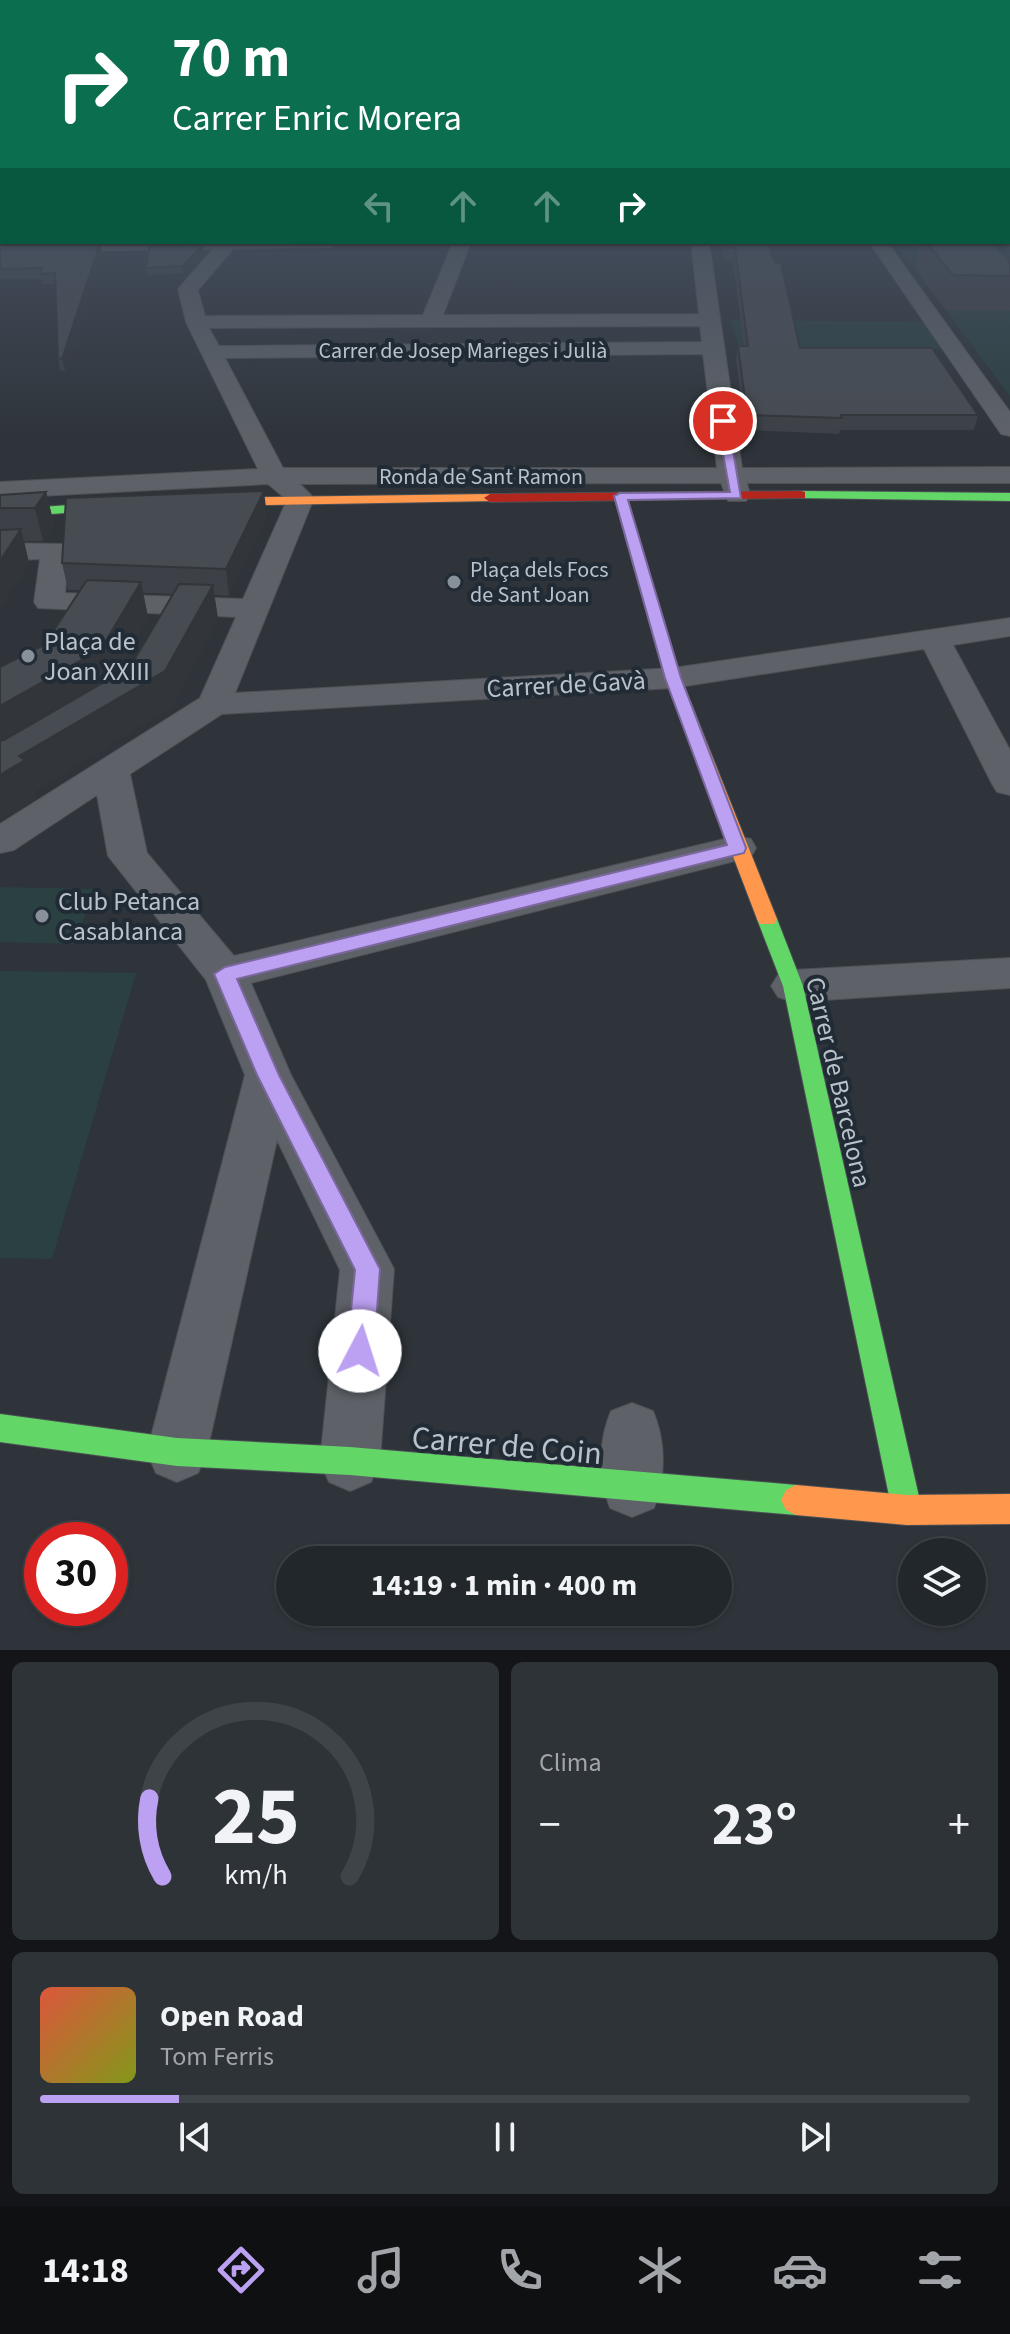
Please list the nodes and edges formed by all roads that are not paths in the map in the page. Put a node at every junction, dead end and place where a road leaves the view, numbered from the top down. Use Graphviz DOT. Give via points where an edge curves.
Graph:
graph roads {
  1 [pos="196,280"];
  2 [pos="447,280"];
  3 [pos="704,280"];
  4 [pos="905,280"];
  5 [pos="431,320"];
  6 [pos="708,320"];
  7 [pos="196,322"];
  8 [pos="713,348"];
  9 [pos="213,352"];
  10 [pos="1010,429"];
  11 [pos="1010,455"];
  12 [pos="1010,475"];
  13 [pos="274,476"];
  14 [pos="732,477"];
  15 [pos="1010,481"];
  16 [pos="0,490"];
  17 [pos="877,495"];
  18 [pos="0,496"];
  19 [pos="620,496"];
  20 [pos="1010,497"];
  21 [pos="301,498"];
  22 [pos="179,503"];
  23 [pos="36,504"];
  24 [pos="147,504"];
  25 [pos="0,505"];
  26 [pos="115,506"];
  27 [pos="0,514"];
  28 [pos="0,552"];
  29 [pos="173,605"];
  30 [pos="254,608"];
  31 [pos="1010,627"];
  32 [pos="935,640"];
  33 [pos="152,643"];
  34 [pos="673,678"];
  35 [pos="214,704"];
  36 [pos="111,771"];
  37 [pos="1010,784"];
  38 [pos="0,841"];
  39 [pos="737,848"];
  40 [pos="1010,973"];
  41 [pos="225,974"];
  42 [pos="793,986"];
  43 [pos="268,1075"];
  44 [pos="0,1428"];
  45 [pos="177,1452"];
  46 [pos="350,1461"];
  47 [pos="1010,1509"];
  48 [pos="907,1510"];
  1 -- 7 [label="street" via="188,289"];
  2 -- 5 [label="street"];
  3 -- 6 [label="street"];
  4 -- 10 [label="street"];
  5 -- 6 [label="street, Carrer de Josep Marieges i Julià"];
  5 -- 7 [label="street, Carrer de Josep Marieges i Julià"];
  6 -- 8 [label="street"];
  7 -- 9 [label="street"];
  8 -- 9 [label="street, Carrer de Josep Marieges i Julià"];
  8 -- 14 [label="street"];
  9 -- 13 [label="street"];
  11 -- 14 [label="street, Ronda de Sant Ramon"];
  12 -- 14 [label="street, Ronda de Sant Ramon"];
  13 -- 14 [label="street, Ronda de Sant Ramon"];
  13 -- 16 [label="street, Ronda de Sant Ramon"];
  13 -- 21 [label="street"];
  14 -- 17 [label="street, Ronda de Sant Ramon"];
  14 -- 19 [label="street, Ronda de Sant Ramon"];
  15 -- 17 [label="street, Ronda de Sant Ramon"];
  17 -- 20 [label="street, Ronda de Sant Ramon"];
  18 -- 23 [label="street"];
  19 -- 21 [label="street, Ronda de Sant Ramon"];
  19 -- 34 [label="street, Carrer de Barcelona"];
  21 -- 22 [label="street, Ronda de Sant Ramon"];
  21 -- 30 [label="street"];
  23 -- 25 [label="street"];
  23 -- 26 [label="street"];
  24 -- 26 [label="street"];
  26 -- 27 [label="street"];
  28 -- 29 [label="street" via="55,550 49,602"];
  29 -- 30 [label="street"];
  29 -- 33 [label="street"];
  30 -- 35 [label="street"];
  31 -- 32 [label="street, Carrer de Gavà"];
  32 -- 34 [label="street, Carrer de Gavà"];
  32 -- 37 [label="street"];
  34 -- 35 [label="street, Carrer de Gavà"];
  34 -- 39 [label="street, Carrer de Barcelona"];
  35 -- 36 [label="street"];
  36 -- 38 [label="street"];
  36 -- 41 [label="street" via="128,856"];
  39 -- 41 [label="street"];
  39 -- 42 [label="street, Carrer de Barcelona"];
  40 -- 42 [label="street"];
  41 -- 43 [label="street"];
  42 -- 48 [label="street, Carrer de Barcelona"];
  43 -- 45 [label="street"];
  43 -- 46 [label="street" via="367,1269"];
  44 -- 45 [label="street, Carrer de Coin"];
  45 -- 46 [label="street, Carrer de Coin"];
  46 -- 48 [label="street, Carrer de Coin" via="632,1459"];
  47 -- 48 [label="street, Carrer de Coin"];
}
